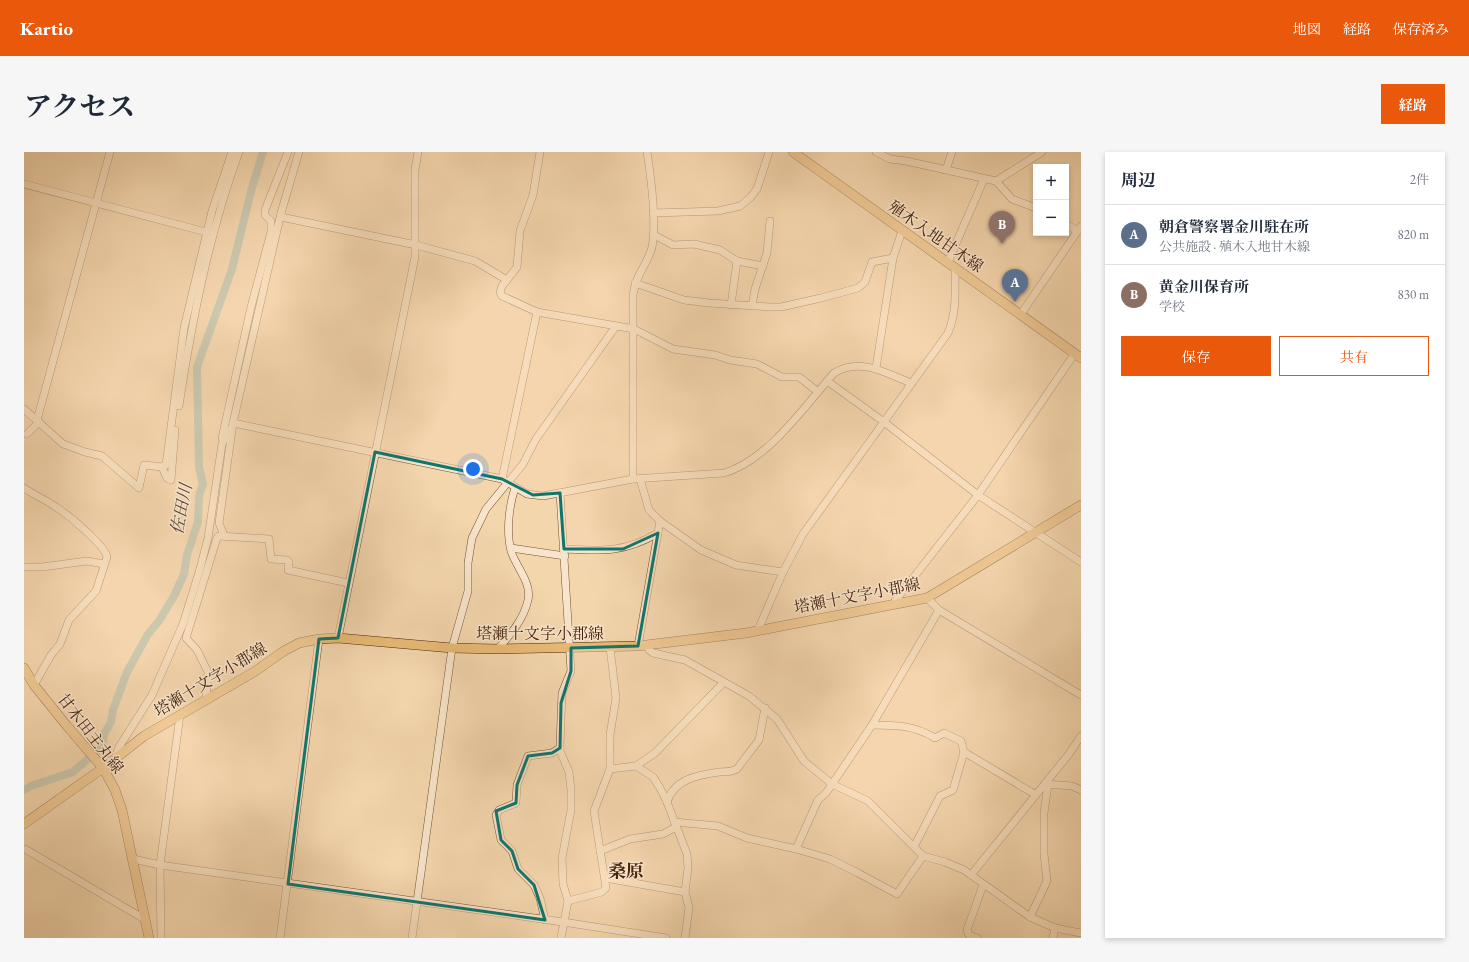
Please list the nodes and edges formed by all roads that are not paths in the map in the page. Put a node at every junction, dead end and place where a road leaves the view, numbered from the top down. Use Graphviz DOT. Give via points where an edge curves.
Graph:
graph roads {
  1 [pos="110,152"];
  2 [pos="232,152"];
  3 [pos="239,152"];
  4 [pos="288,152"];
  5 [pos="299,152"];
  6 [pos="418,152"];
  7 [pos="540,152"];
  8 [pos="647,152"];
  9 [pos="769,152"];
  10 [pos="793,152"];
  11 [pos="876,152"];
  12 [pos="952,152"];
  13 [pos="1042,152"];
  14 [pos="946,170"];
  15 [pos="984,179"];
  16 [pos="996,182"];
  17 [pos="24,184"];
  18 [pos="96,202"];
  19 [pos="1033,207"];
  20 [pos="280,213"];
  21 [pos="653,213"];
  22 [pos="271,221"];
  23 [pos="770,221"];
  24 [pos="1069,225"];
  25 [pos="1079,228"];
  26 [pos="902,231"];
  27 [pos="206,232"];
  28 [pos="654,235"];
  29 [pos="416,245"];
  30 [pos="893,258"];
  31 [pos="737,261"];
  32 [pos="952,265"];
  33 [pos="762,266"];
  34 [pos="507,280"];
  35 [pos="635,283"];
  36 [pos="731,305"];
  37 [pos="752,306"];
  38 [pos="537,312"];
  39 [pos="1021,314"];
  40 [pos="616,326"];
  41 [pos="634,330"];
  42 [pos="1078,356"];
  43 [pos="876,368"];
  44 [pos="827,381"];
  45 [pos="911,383"];
  46 [pos="817,392"];
  47 [pos="24,409"];
  48 [pos="38,421"];
  49 [pos="233,422"];
  50 [pos="884,422"];
  51 [pos="27,434"];
  52 [pos="222,444"];
  53 [pos="375,452"];
  54 [pos="162,468"];
  55 [pos="502,479"];
  56 [pos="637,479"];
  57 [pos="509,483"];
  58 [pos="24,488"];
  59 [pos="516,488"];
  60 [pos="560,493"];
  61 [pos="978,495"];
  62 [pos="1081,505"];
  63 [pos="660,521"];
  64 [pos="658,533"];
  65 [pos="1036,533"];
  66 [pos="224,535"];
  67 [pos="511,548"];
  68 [pos="565,553"];
  69 [pos="1081,562"];
  70 [pos="104,564"];
  71 [pos="24,567"];
  72 [pos="783,572"];
  73 [pos="348,583"];
  74 [pos="927,598"];
  75 [pos="892,605"];
  76 [pos="939,610"];
  77 [pos="758,630"];
  78 [pos="319,638"];
  79 [pos="338,638"];
  80 [pos="643,645"];
  81 [pos="610,647"];
  82 [pos="452,648"];
  83 [pos="571,648"];
  84 [pos="498,649"];
  85 [pos="24,669"];
  86 [pos="723,683"];
  87 [pos="34,685"];
  88 [pos="1081,695"];
  89 [pos="206,701"];
  90 [pos="764,708"];
  91 [pos="180,715"];
  92 [pos="872,725"];
  93 [pos="1081,736"];
  94 [pos="560,748"];
  95 [pos="964,752"];
  96 [pos="115,758"];
  97 [pos="101,766"];
  98 [pos="636,766"];
  99 [pos="610,769"];
  100 [pos="832,784"];
  101 [pos="1046,785"];
  102 [pos="1081,790"];
  103 [pos="1036,795"];
  104 [pos="667,802"];
  105 [pos="24,824"];
  106 [pos="675,824"];
  107 [pos="914,847"];
  108 [pos="25,849"];
  109 [pos="796,849"];
  110 [pos="600,851"];
  111 [pos="923,856"];
  112 [pos="133,859"];
  113 [pos="160,865"];
  114 [pos="971,875"];
  115 [pos="605,878"];
  116 [pos="288,884"];
  117 [pos="983,885"];
  118 [pos="685,892"];
  119 [pos="568,901"];
  120 [pos="417,902"];
  121 [pos="1030,917"];
  122 [pos="146,920"];
  123 [pos="545,920"];
  124 [pos="563,922"];
  125 [pos="1055,928"];
  126 [pos="1081,933"];
  127 [pos="149,938"];
  128 [pos="161,938"];
  129 [pos="280,938"];
  130 [pos="412,938"];
  131 [pos="561,938"];
  132 [pos="666,938"];
  133 [pos="685,938"];
  134 [pos="977,938"];
  135 [pos="1052,938"];
  1 -- 18 [label="street"];
  2 -- 27 [label="street"];
  3 -- 54 [label="street" via="220,208 195,311 175,429 171,480"];
  4 -- 22 [label="street" via="265,210 265,215"];
  5 -- 20 [label="street"];
  6 -- 29 [label="street" via="415,170"];
  7 -- 34 [label="street" via="533,195 520,232 517,268"];
  8 -- 21 [label="street"];
  9 -- 21 [label="street" via="757,189 740,206 718,211"];
  10 -- 26 [label="main road, 殖木入地甘木線"];
  11 -- 14 [label="street" via="896,161"];
  12 -- 14 [label="street"];
  13 -- 16 [label="street"];
  14 -- 15 [label="street"];
  15 -- 16 [label="street"];
  15 -- 32 [label="street"];
  16 -- 19 [label="street" via="1012,199"];
  17 -- 18 [label="street"];
  18 -- 27 [label="street"];
  18 -- 48 [label="street"];
  20 -- 22 [label="street"];
  20 -- 29 [label="street" via="281,217"];
  20 -- 49 [label="street"];
  21 -- 28 [label="street"];
  22 -- 52 [label="street" via="271,232 251,307 224,424"];
  23 -- 33 [label="street" via="767,253"];
  24 -- 25 [label="street"];
  25 -- 39 [label="street"];
  26 -- 30 [label="street"];
  26 -- 32 [label="main road, 殖木入地甘木線"];
  27 -- 54 [label="street" via="184,328 166,465"];
  28 -- 31 [label="street" via="676,246 694,244 720,250"];
  28 -- 35 [label="street" via="651,249"];
  29 -- 34 [label="street" via="475,261"];
  29 -- 53 [label="street"];
  30 -- 37 [label="street" via="872,262 865,282 858,288 781,307"];
  30 -- 43 [label="street"];
  31 -- 33 [label="street"];
  31 -- 36 [label="street"];
  32 -- 39 [label="main road, 殖木入地甘木線"];
  32 -- 45 [label="street" via="953,320 948,333"];
  33 -- 37 [label="street"];
  34 -- 38 [label="street" via="500,294"];
  35 -- 36 [label="street" via="684,300"];
  35 -- 41 [label="street"];
  36 -- 37 [label="street"];
  38 -- 40 [label="street"];
  38 -- 55 [label="street"];
  39 -- 42 [label="main road, 殖木入地甘木線"];
  40 -- 41 [label="street"];
  40 -- 57 [label="street" via="536,439"];
  41 -- 46 [label="street" via="673,350 757,364 782,377 799,377"];
  41 -- 56 [label="street"];
  42 -- 61 [label="street"];
  43 -- 44 [label="street" via="844,367"];
  43 -- 45 [label="street"];
  44 -- 46 [label="street"];
  44 -- 50 [label="street"];
  45 -- 50 [label="street"];
  46 -- 56 [label="street" via="771,444 745,464 724,473"];
  47 -- 48 [label="street"];
  48 -- 51 [label="street"];
  48 -- 54 [label="street" via="63,444 102,456 139,488 144,465"];
  49 -- 52 [label="street"];
  49 -- 53 [label="street"];
  49 -- 66 [label="street" via="219,523"];
  50 -- 61 [label="street"];
  50 -- 72 [label="street" via="821,507"];
  52 -- 96 [label="street" via="208,538 183,624 152,696 119,747"];
  53 -- 55 [label="street"];
  53 -- 73 [label="street"];
  55 -- 57 [label="street"];
  56 -- 60 [label="street"];
  56 -- 63 [label="street" via="646,506"];
  57 -- 59 [label="street"];
  57 -- 82 [label="street" via="486,509 472,538 468,562 468,591"];
  58 -- 70 [label="street" via="57,508 102,548 106,554"];
  59 -- 60 [label="street" via="533,495"];
  59 -- 67 [label="street" via="510,506"];
  60 -- 68 [label="street"];
  61 -- 65 [label="street"];
  61 -- 75 [label="street"];
  62 -- 65 [label="main road, 塔瀬十文字小郡線"];
  63 -- 64 [label="street"];
  63 -- 72 [label="street" via="702,550 736,565"];
  64 -- 68 [label="street" via="640,544 623,549"];
  64 -- 80 [label="street"];
  65 -- 69 [label="street"];
  65 -- 74 [label="main road, 塔瀬十文字小郡線"];
  66 -- 73 [label="street" via="269,539 271,558 287,560 288,570"];
  66 -- 89 [label="street" via="217,538 186,638 197,650 208,672"];
  67 -- 68 [label="street"];
  67 -- 84 [label="street" via="527,584 528,600 513,631"];
  68 -- 83 [label="street"];
  70 -- 71 [label="street" via="87,560"];
  70 -- 87 [label="street" via="96,591 69,620 60,644"];
  72 -- 77 [label="street"];
  73 -- 79 [label="street"];
  74 -- 75 [label="main road, 塔瀬十文字小郡線"];
  74 -- 76 [label="street"];
  75 -- 77 [label="main road, 塔瀬十文字小郡線"];
  76 -- 88 [label="street"];
  76 -- 92 [label="street"];
  77 -- 80 [label="main road, 塔瀬十文字小郡線"];
  78 -- 79 [label="main road, 塔瀬十文字小郡線"];
  78 -- 89 [label="main road, 塔瀬十文字小郡線" via="299,643 284,651"];
  78 -- 116 [label="street"];
  79 -- 82 [label="main road, 塔瀬十文字小郡線"];
  80 -- 81 [label="main road, 塔瀬十文字小郡線"];
  80 -- 86 [label="street" via="650,651 685,660"];
  81 -- 83 [label="main road, 塔瀬十文字小郡線"];
  81 -- 99 [label="street" via="616,698 610,735"];
  82 -- 84 [label="main road, 塔瀬十文字小郡線"];
  82 -- 120 [label="street"];
  83 -- 84 [label="main road, 塔瀬十文字小郡線"];
  83 -- 94 [label="street" via="571,671 564,686 561,703"];
  85 -- 87 [label="main road, 甘木田主丸線"];
  86 -- 90 [label="street" via="749,696"];
  86 -- 98 [label="street" via="655,753"];
  87 -- 97 [label="main road, 甘木田主丸線"];
  89 -- 91 [label="main road, 塔瀬十文字小郡線"];
  90 -- 100 [label="street" via="785,729 804,761"];
  90 -- 104 [label="street" via="758,740 737,769 697,775 688,779 674,790"];
  91 -- 96 [label="main road, 塔瀬十文字小郡線" via="144,736"];
  91 -- 113 [label="street"];
  92 -- 95 [label="street" via="917,728 935,738 944,733 961,741"];
  92 -- 100 [label="street"];
  93 -- 101 [label="street"];
  94 -- 119 [label="street" via="567,766 571,790 571,810 562,858 562,884"];
  94 -- 123 [label="street" via="552,753 528,756 517,785 516,803 499,810 496,815 501,840 512,851 518,869 534,885"];
  95 -- 103 [label="street"];
  95 -- 107 [label="street" via="953,790 940,796"];
  96 -- 97 [label="main road, 塔瀬十文字小郡線"];
  97 -- 105 [label="main road, 塔瀬十文字小郡線"];
  97 -- 112 [label="main road, 甘木田主丸線" via="115,790 122,810"];
  98 -- 99 [label="street"];
  98 -- 104 [label="street" via="653,777"];
  99 -- 110 [label="street" via="594,811"];
  100 -- 107 [label="street" via="868,801"];
  100 -- 109 [label="street" via="818,800"];
  101 -- 102 [label="street" via="1072,786"];
  101 -- 103 [label="street"];
  101 -- 121 [label="street" via="1044,854 1047,874"];
  103 -- 114 [label="street"];
  104 -- 106 [label="street"];
  106 -- 109 [label="street" via="718,826 747,838"];
  106 -- 110 [label="street" via="663,834 630,839"];
  106 -- 118 [label="street" via="688,859"];
  107 -- 111 [label="street"];
  108 -- 122 [label="street"];
  109 -- 111 [label="street" via="839,863 897,894"];
  110 -- 115 [label="street"];
  111 -- 114 [label="street" via="945,862"];
  112 -- 113 [label="street"];
  112 -- 122 [label="main road, 甘木田主丸線"];
  113 -- 116 [label="street"];
  113 -- 128 [label="street"];
  114 -- 117 [label="street"];
  115 -- 118 [label="street"];
  115 -- 119 [label="street" via="606,888 602,892"];
  116 -- 120 [label="street"];
  116 -- 129 [label="street"];
  117 -- 121 [label="street"];
  117 -- 134 [label="street" via="967,930 970,935"];
  118 -- 133 [label="street" via="689,908"];
  119 -- 124 [label="street"];
  120 -- 123 [label="street"];
  120 -- 130 [label="street"];
  121 -- 125 [label="street"];
  122 -- 127 [label="main road, 甘木田主丸線"];
  123 -- 124 [label="street"];
  124 -- 131 [label="street"];
  124 -- 132 [label="street"];
  125 -- 126 [label="street"];
  125 -- 135 [label="street"];
}
